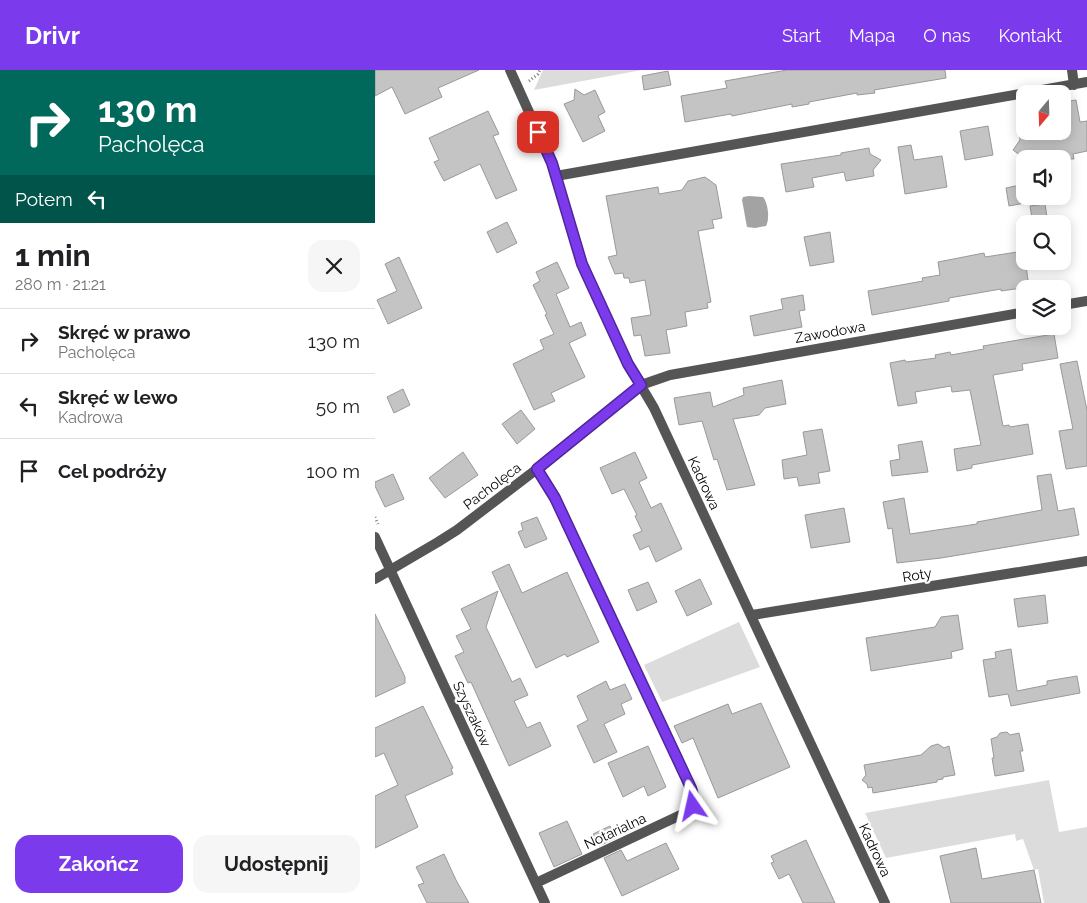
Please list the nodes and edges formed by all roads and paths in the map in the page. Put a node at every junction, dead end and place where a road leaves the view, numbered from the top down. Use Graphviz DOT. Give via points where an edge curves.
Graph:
graph roads {
  1 [pos="510,70"];
  2 [pos="540,70"];
  3 [pos="1072,70"];
  4 [pos="526,82"];
  5 [pos="1087,82"];
  6 [pos="1074,84"];
  7 [pos="556,176"];
  8 [pos="1087,301"];
  9 [pos="1071,304"];
  10 [pos="1016,314"];
  11 [pos="641,385"];
  12 [pos="537,469"];
  13 [pos="375,517"];
  14 [pos="379,526"];
  15 [pos="375,537"];
  16 [pos="1087,561"];
  17 [pos="390,571"];
  18 [pos="375,579"];
  19 [pos="752,615"];
  20 [pos="535,884"];
  21 [pos="545,903"];
  22 [pos="885,903"];
  1 -- 7 [label="street, Kadrowa"];
  2 -- 4 [label="path"];
  3 -- 6 [label="street"];
  5 -- 6 [label="street"];
  6 -- 7 [label="street"];
  7 -- 11 [label="street, Kadrowa" via="582,264"];
  8 -- 9 [label="street"];
  10 -- 11 [label="street, Zawodowa" via="670,374"];
  11 -- 12 [label="street, Pacholęca"];
  11 -- 19 [label="street, Kadrowa"];
  12 -- 17 [label="street, Pacholęca" via="451,534"];
  12 -- 20 [label="street, Notarialna" via="555,498 694,798 693,806 687,812"];
  13 -- 14 [label="path"];
  15 -- 17 [label="street, Szyszaków"];
  16 -- 19 [label="street, Roty"];
  17 -- 18 [label="street, Pacholęca"];
  17 -- 20 [label="street, Szyszaków"];
  19 -- 22 [label="street, Kadrowa"];
  20 -- 21 [label="street, Szyszaków"];
}
